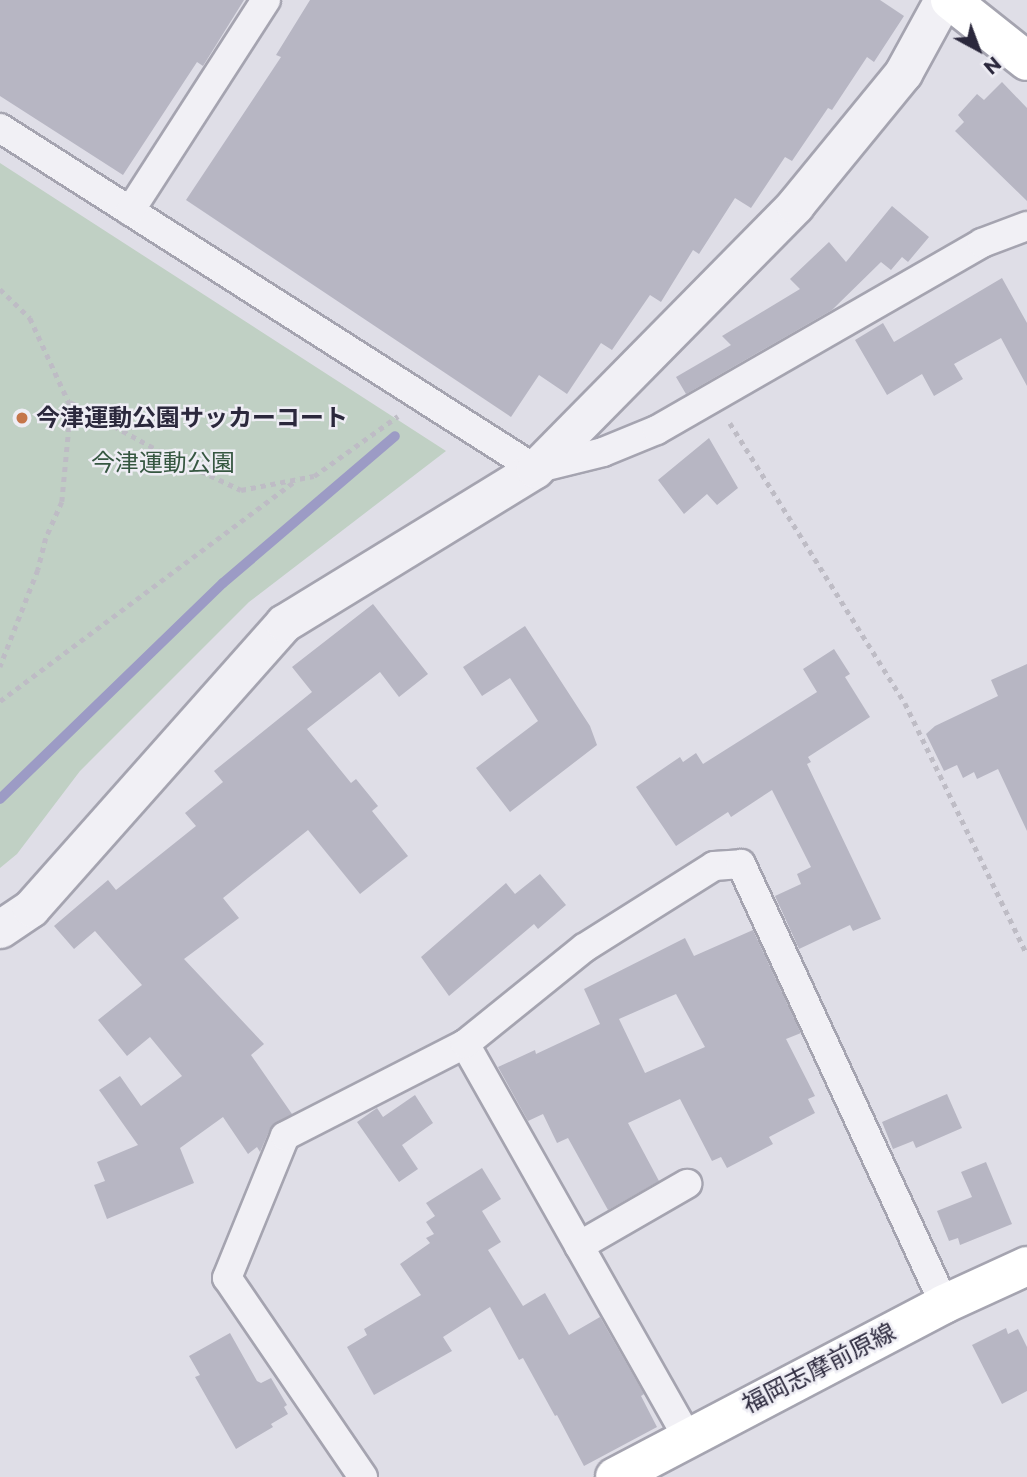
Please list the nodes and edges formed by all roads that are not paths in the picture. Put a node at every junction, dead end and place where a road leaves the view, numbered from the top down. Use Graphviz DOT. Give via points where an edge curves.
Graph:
graph roads {
  1 [pos="266,0"];
  2 [pos="943,0"];
  3 [pos="950,0"];
  4 [pos="1027,61"];
  5 [pos="0,128"];
  6 [pos="130,211"];
  7 [pos="1027,226"];
  8 [pos="535,469"];
  9 [pos="0,929"];
  10 [pos="465,1044"];
  11 [pos="687,1184"];
  12 [pos="579,1246"];
  13 [pos="1027,1266"];
  14 [pos="944,1304"];
  15 [pos="687,1437"];
  16 [pos="629,1474"];
  17 [pos="363,1477"];
  1 -- 6 [label="street"];
  2 -- 8 [label="street" via="903,73 794,205"];
  3 -- 4 [label="main road"];
  5 -- 6 [label="street"];
  6 -- 8 [label="street"];
  7 -- 8 [label="street" via="982,243 657,430 603,452"];
  8 -- 9 [label="street" via="284,623 31,908"];
  10 -- 12 [label="street"];
  10 -- 14 [label="street" via="584,948 714,866 741,864"];
  10 -- 17 [label="street" via="285,1136 227,1278"];
  11 -- 12 [label="street"];
  12 -- 15 [label="street"];
  13 -- 14 [label="main road, 福岡志摩前原線"];
  14 -- 15 [label="main road, 福岡志摩前原線"];
  15 -- 16 [label="main road, 福岡志摩前原線"];
}
